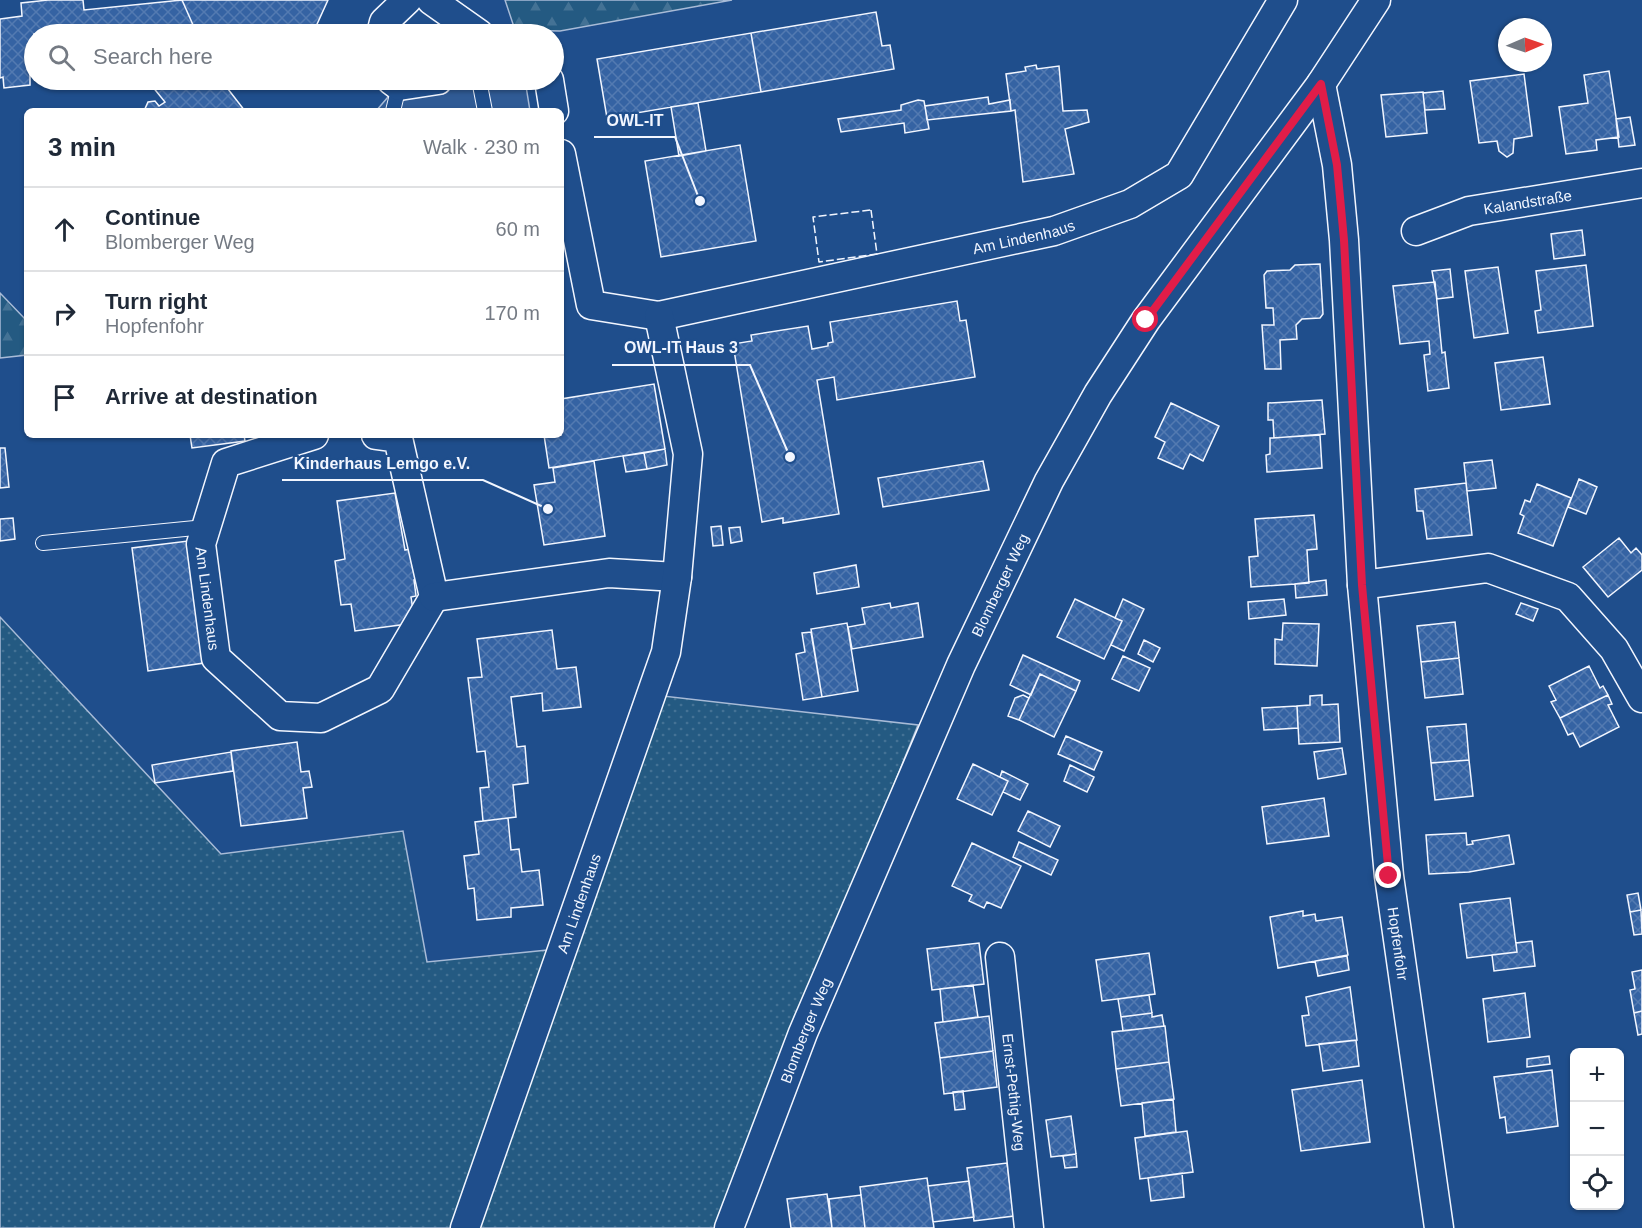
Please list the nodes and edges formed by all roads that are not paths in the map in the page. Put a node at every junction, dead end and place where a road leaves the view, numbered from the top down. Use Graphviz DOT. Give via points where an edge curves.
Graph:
graph roads {
  1 [pos="407,0"];
  2 [pos="431,0"];
  3 [pos="1283,0"];
  4 [pos="1376,0"];
  5 [pos="384,24"];
  6 [pos="465,24"];
  7 [pos="1321,84"];
  8 [pos="481,90"];
  9 [pos="551,90"];
  10 [pos="484,108"];
  11 [pos="554,108"];
  12 [pos="564,169"];
  13 [pos="1642,183"];
  14 [pos="1416,231"];
  15 [pos="659,316"];
  16 [pos="305,438"];
  17 [pos="398,438"];
  18 [pos="205,527"];
  19 [pos="43,543"];
  20 [pos="677,577"];
  21 [pos="1362,585"];
  22 [pos="434,597"];
  23 [pos="1642,698"];
  24 [pos="1000,957"];
  25 [pos="465,1228"];
  26 [pos="729,1228"];
  27 [pos="1029,1228"];
  28 [pos="1440,1228"];
  1 -- 5 [label="street"];
  2 -- 6 [label="street"];
  3 -- 15 [label="street, Am Lindenhaus" via="1179,175 1130,204 1054,231"];
  4 -- 7 [label="street, Blomberger Weg"];
  7 -- 21 [label="street, Hopfenfohr" via="1337,165 1344,240"];
  7 -- 26 [label="street, Blomberger Weg" via="1146,320 1048,481 971,644 803,1034"];
  8 -- 10 [label="lane"];
  9 -- 11 [label="street"];
  12 -- 15 [label="street, Am Lindenhaus" via="591,305"];
  13 -- 14 [label="street, Kalandstraße" via="1469,211"];
  15 -- 20 [label="street, Am Lindenhaus" via="688,454"];
  16 -- 18 [label="street, Am Lindenhaus" via="226,463"];
  17 -- 22 [label="street"];
  18 -- 19 [label="lane, Am Lindenhaus"];
  18 -- 22 [label="street, Am Lindenhaus" via="201,544 216,658 280,716 321,718 380,689"];
  20 -- 22 [label="street" via="609,573"];
  20 -- 25 [label="street, Am Lindenhaus" via="666,652"];
  21 -- 23 [label="street" via="1488,568 1568,597 1614,650"];
  21 -- 28 [label="street, Hopfenfohr" via="1389,876"];
  24 -- 27 [label="street, Ernst-Pethig-Weg"];
}
